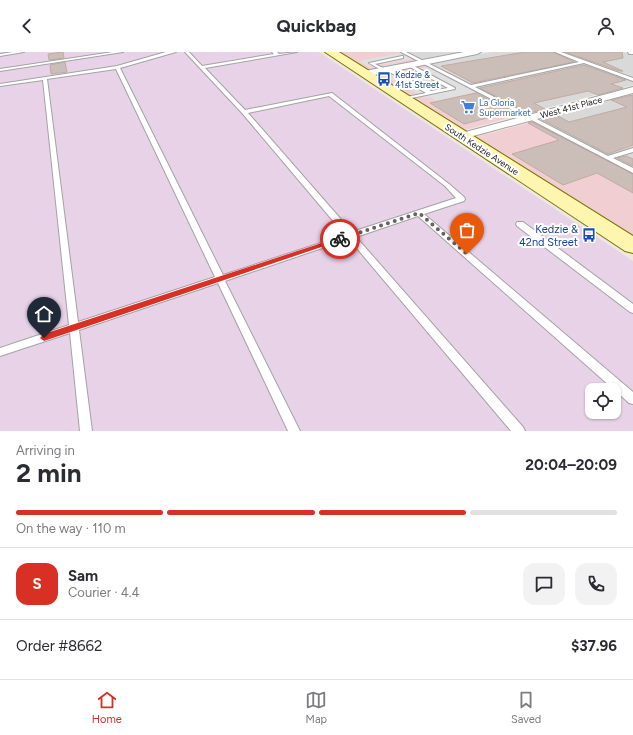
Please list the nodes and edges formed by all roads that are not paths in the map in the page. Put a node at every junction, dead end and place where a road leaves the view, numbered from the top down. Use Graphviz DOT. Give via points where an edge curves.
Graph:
graph roads {
  1 [pos="22,52"];
  2 [pos="121,52"];
  3 [pos="174,52"];
  4 [pos="187,52"];
  5 [pos="295,52"];
  6 [pos="331,52"];
  7 [pos="477,52"];
  8 [pos="557,52"];
  9 [pos="276,53"];
  10 [pos="403,54"];
  11 [pos="0,55"];
  12 [pos="424,62"];
  13 [pos="584,62"];
  14 [pos="410,65"];
  15 [pos="118,67"];
  16 [pos="202,67"];
  17 [pos="0,70"];
  18 [pos="386,70"];
  19 [pos="365,74"];
  20 [pos="45,78"];
  21 [pos="633,80"];
  22 [pos="0,86"];
  23 [pos="471,87"];
  24 [pos="633,90"];
  25 [pos="430,94"];
  26 [pos="404,99"];
  27 [pos="244,112"];
  28 [pos="531,118"];
  29 [pos="462,136"];
  30 [pos="633,150"];
  31 [pos="608,158"];
  32 [pos="633,171"];
  33 [pos="419,213"];
  34 [pos="520,224"];
  35 [pos="350,236"];
  36 [pos="633,246"];
  37 [pos="220,279"];
  38 [pos="633,309"];
  39 [pos="74,328"];
  40 [pos="0,352"];
  41 [pos="633,399"];
  42 [pos="86,431"];
  43 [pos="294,431"];
  44 [pos="518,431"];
  1 -- 11 [label="lane"];
  2 -- 17 [label="lane"];
  3 -- 15 [label="lane"];
  4 -- 16 [label="lane"];
  5 -- 9 [label="lane"];
  6 -- 19 [label="main road, South Kedzie Avenue"];
  7 -- 12 [label="street"];
  8 -- 13 [label="lane"];
  9 -- 16 [label="lane"];
  10 -- 12 [label="lane"];
  10 -- 18 [label="lane" via="371,63"];
  12 -- 14 [label="street"];
  12 -- 23 [label="lane"];
  13 -- 21 [label="lane"];
  13 -- 23 [label="lane"];
  14 -- 18 [label="street"];
  14 -- 25 [label="lane" via="453,89"];
  15 -- 20 [label="lane"];
  15 -- 37 [label="lane"];
  16 -- 27 [label="lane"];
  18 -- 19 [label="street"];
  18 -- 25 [label="lane"];
  19 -- 26 [label="main road, South Kedzie Avenue"];
  20 -- 22 [label="lane"];
  20 -- 39 [label="lane"];
  23 -- 28 [label="lane"];
  24 -- 28 [label="street, West 41st Place"];
  25 -- 26 [label="lane"];
  26 -- 29 [label="main road, South Kedzie Avenue"];
  27 -- 33 [label="lane" via="330,94 447,185 461,199"];
  27 -- 35 [label="lane"];
  28 -- 29 [label="street, West 41st Place"];
  28 -- 31 [label="lane"];
  29 -- 36 [label="main road, South Kedzie Avenue"];
  30 -- 31 [label="lane"];
  31 -- 32 [label="lane"];
  33 -- 35 [label="lane"];
  33 -- 41 [label="lane"];
  34 -- 38 [label="lane"];
  35 -- 37 [label="lane"];
  35 -- 44 [label="lane"];
  37 -- 39 [label="lane"];
  37 -- 43 [label="lane"];
  39 -- 40 [label="lane"];
  39 -- 42 [label="lane"];
}
